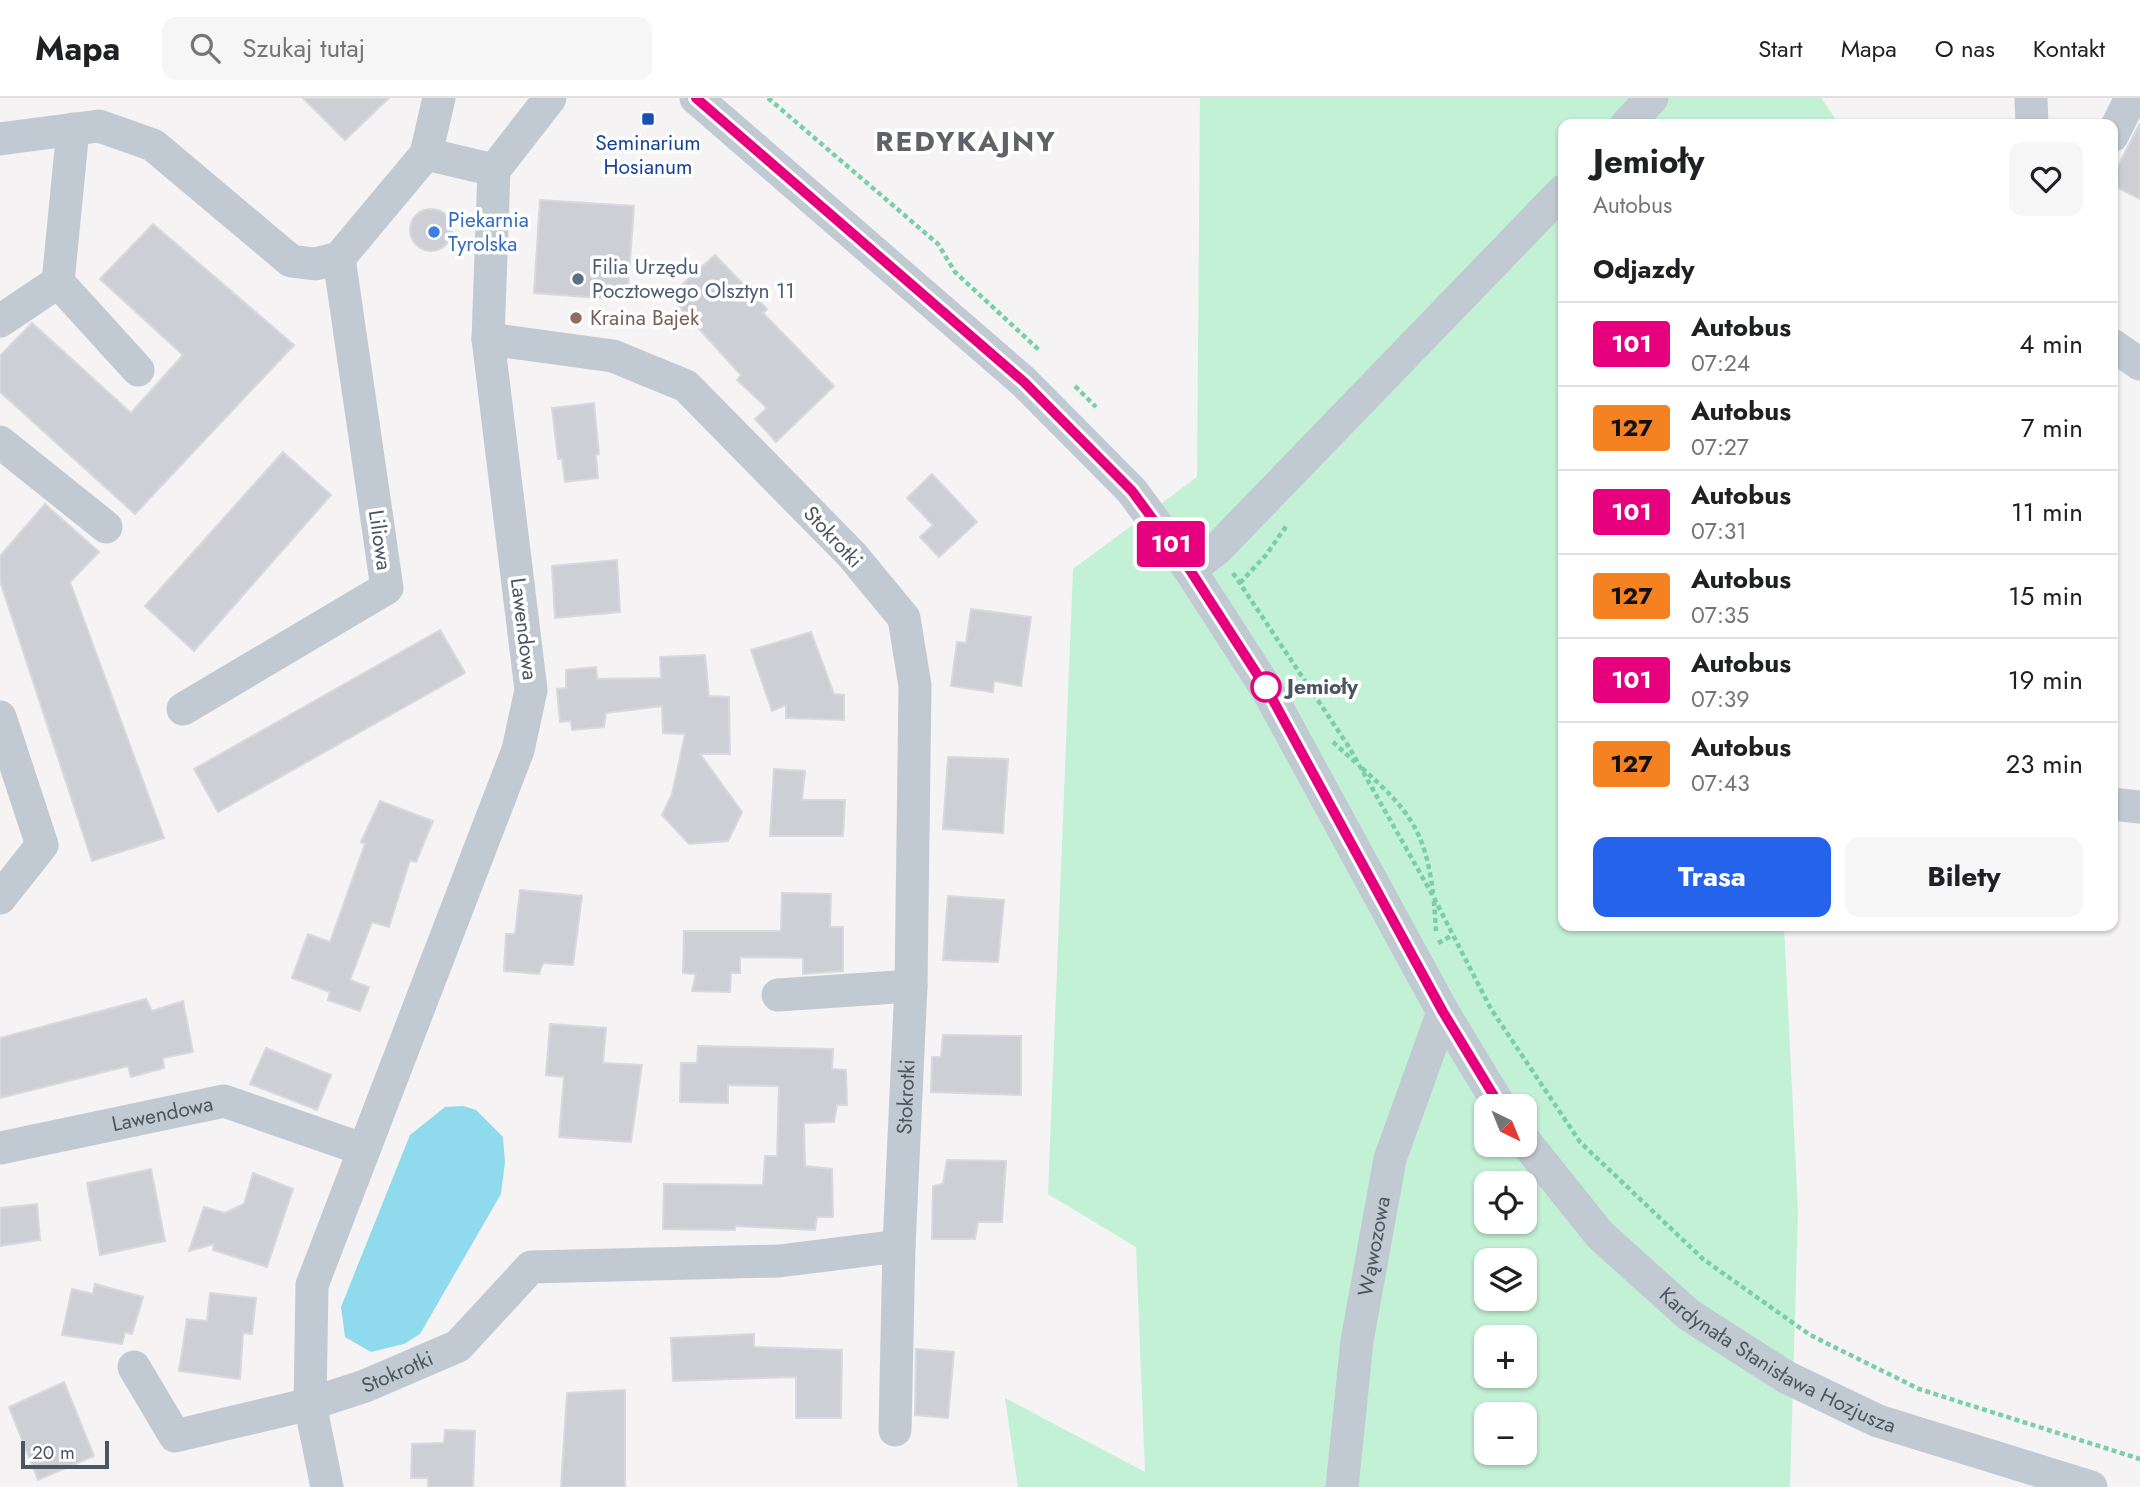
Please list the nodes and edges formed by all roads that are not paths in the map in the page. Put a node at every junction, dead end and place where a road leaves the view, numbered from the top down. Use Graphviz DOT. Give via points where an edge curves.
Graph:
graph roads {
  1 [pos="439,98"];
  2 [pos="550,98"];
  3 [pos="696,98"];
  4 [pos="1652,98"];
  5 [pos="2031,98"];
  6 [pos="2131,98"];
  7 [pos="1632,119"];
  8 [pos="2032,119"];
  9 [pos="2118,124"];
  10 [pos="73,129"];
  11 [pos="0,139"];
  12 [pos="426,154"];
  13 [pos="494,170"];
  14 [pos="1558,196"];
  15 [pos="339,258"];
  16 [pos="58,282"];
  17 [pos="0,321"];
  18 [pos="488,339"];
  19 [pos="2118,349"];
  20 [pos="2140,364"];
  21 [pos="138,370"];
  22 [pos="0,442"];
  23 [pos="106,527"];
  24 [pos="1190,570"];
  25 [pos="183,709"];
  26 [pos="0,717"];
  27 [pos="2118,805"];
  28 [pos="2140,807"];
  29 [pos="0,898"];
  30 [pos="911,986"];
  31 [pos="778,995"];
  32 [pos="1443,1012"];
  33 [pos="1493,1094"];
  34 [pos="0,1148"];
  35 [pos="362,1149"];
  36 [pos="1537,1156"];
  37 [pos="899,1246"];
  38 [pos="134,1367"];
  39 [pos="310,1404"];
  40 [pos="895,1430"];
  41 [pos="327,1487"];
  42 [pos="1342,1487"];
  43 [pos="2091,1487"];
  1 -- 12 [label="street"];
  2 -- 13 [label="street"];
  3 -- 24 [label="street" via="1024,382 1132,491"];
  4 -- 7 [label="street"];
  5 -- 8 [label="street"];
  6 -- 9 [label="street"];
  10 -- 11 [label="street"];
  10 -- 15 [label="street" via="99,126 153,145 291,261 315,264"];
  10 -- 16 [label="street"];
  12 -- 13 [label="street"];
  12 -- 15 [label="street"];
  13 -- 18 [label="street, Lawendowa"];
  14 -- 24 [label="street" via="1218,548"];
  15 -- 25 [label="street, Liliowa" via="387,588"];
  16 -- 17 [label="street"];
  16 -- 21 [label="street"];
  18 -- 30 [label="street, Stokrotki" via="613,356 686,386 852,555 904,618 915,685"];
  18 -- 35 [label="street, Lawendowa" via="531,690 518,750"];
  19 -- 20 [label="street"];
  22 -- 23 [label="street"];
  24 -- 32 [label="street" via="1268,691"];
  26 -- 29 [label="street" via="42,845"];
  27 -- 28 [label="street"];
  30 -- 31 [label="street"];
  30 -- 37 [label="street, Stokrotki"];
  32 -- 33 [label="street"];
  32 -- 42 [label="street, Wąwozowa" via="1390,1159 1357,1341"];
  34 -- 35 [label="street, Lawendowa" via="223,1101"];
  35 -- 39 [label="street, Lawendowa" via="312,1286"];
  36 -- 43 [label="street, Kardynała Stanisława Hozjusza" via="1600,1235 1689,1315 1786,1377 1878,1421"];
  37 -- 39 [label="street, Stokrotki" via="779,1261 531,1267 458,1346 365,1387"];
  37 -- 40 [label="street"];
  38 -- 39 [label="street, Stokrotki" via="174,1436"];
  39 -- 41 [label="street, Lawendowa"];
}
